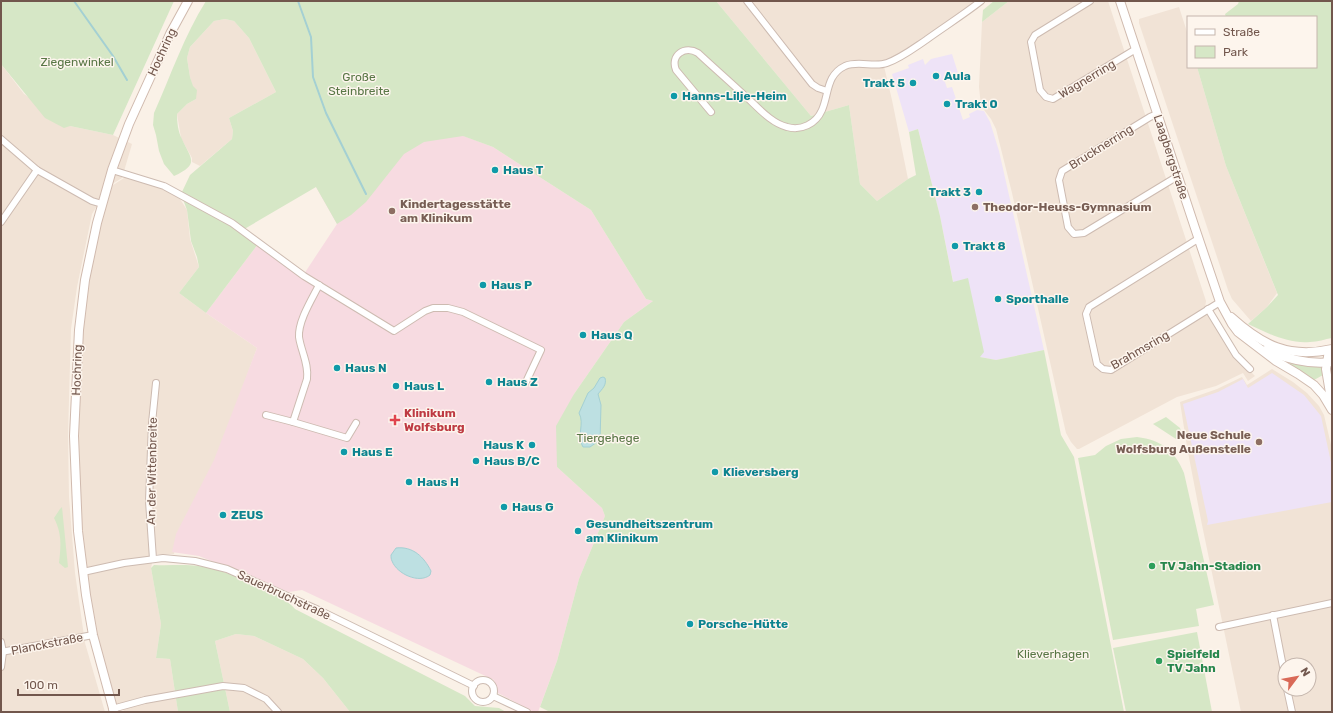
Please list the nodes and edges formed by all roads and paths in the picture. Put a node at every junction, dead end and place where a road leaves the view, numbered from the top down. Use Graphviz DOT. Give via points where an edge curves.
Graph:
graph roads {
  1 [pos="188,1"];
  2 [pos="748,1"];
  3 [pos="981,1"];
  4 [pos="1090,1"];
  5 [pos="1120,1"];
  6 [pos="1136,49"];
  7 [pos="827,91"];
  8 [pos="711,112"];
  9 [pos="1157,114"];
  10 [pos="1,139"];
  11 [pos="37,170"];
  12 [pos="112,170"];
  13 [pos="1178,176"];
  14 [pos="102,204"];
  15 [pos="1,222"];
  16 [pos="1198,239"];
  17 [pos="318,285"];
  18 [pos="1220,302"];
  19 [pos="1208,310"];
  20 [pos="1226,312"];
  21 [pos="1257,346"];
  22 [pos="1331,351"];
  23 [pos="1329,362"];
  24 [pos="1250,369"];
  25 [pos="526,382"];
  26 [pos="156,383"];
  27 [pos="1332,405"];
  28 [pos="1332,410"];
  29 [pos="266,415"];
  30 [pos="293,422"];
  31 [pos="356,423"];
  32 [pos="153,559"];
  33 [pos="83,572"];
  34 [pos="1332,604"];
  35 [pos="1273,616"];
  36 [pos="1219,627"];
  37 [pos="93,635"];
  38 [pos="1,642"];
  39 [pos="2,652"];
  40 [pos="1281,657"];
  41 [pos="1,667"];
  42 [pos="474,686"];
  43 [pos="493,696"];
  44 [pos="1289,697"];
  45 [pos="113,710"];
  46 [pos="278,712"];
  47 [pos="528,712"];
  48 [pos="1292,712"];
  1 -- 12 [label="street, Hochring" via="129,124"];
  2 -- 7 [label="street" via="812,84"];
  3 -- 7 [label="street" via="886,64 857,63 843,67 832,78"];
  4 -- 6 [label="street, Wagnerring" via="1035,35 1031,42 1040,90 1046,97 1052,99"];
  5 -- 6 [label="street, Laagbergstraße"];
  6 -- 9 [label="street, Laagbergstraße"];
  7 -- 8 [label="street" via="822,110 816,119 802,127 786,127 771,119 694,50 682,52 674,66"];
  9 -- 13 [label="street, Laagbergstraße"];
  9 -- 13 [label="street, Brucknerring" via="1062,171 1059,180 1068,227 1074,234 1084,233"];
  10 -- 11 [label="street"];
  11 -- 14 [label="street"];
  11 -- 15 [label="street"];
  12 -- 14 [label="street, Hochring"];
  12 -- 17 [label="street" via="176,191 232,223"];
  13 -- 16 [label="street, Laagbergstraße"];
  14 -- 33 [label="street, Hochring" via="83,289 78,338 74,443 76,511"];
  16 -- 18 [label="street, Laagbergstraße"];
  16 -- 19 [label="street, Brahmsring" via="1089,307 1086,314 1097,364 1104,370 1111,370"];
  17 -- 25 [label="street" via="394,331 433,308 463,312 541,350"];
  17 -- 30 [label="street" via="299,330 308,372"];
  18 -- 19 [label="street, Brahmsring"];
  18 -- 20 [label="street, Laagbergstraße"];
  19 -- 24 [label="street" via="1236,356"];
  20 -- 21 [label="street, Laagbergstraße" via="1238,332"];
  20 -- 22 [label="street, Laagbergstraße" via="1254,336 1273,347 1299,352"];
  21 -- 23 [label="street, Laagbergstraße" via="1293,360"];
  21 -- 28 [label="street, Laagbergstraße" via="1314,385"];
  22 -- 23 [label="street"];
  23 -- 27 [label="street" via="1327,378"];
  26 -- 32 [label="street, An der Wittenbreite" via="149,501"];
  29 -- 30 [label="street"];
  30 -- 31 [label="street" via="347,438"];
  32 -- 33 [label="street, Sauerbruchstraße"];
  32 -- 42 [label="street, Sauerbruchstraße" via="195,561 227,569 323,612"];
  33 -- 37 [label="street, Hochring"];
  34 -- 35 [label="street"];
  35 -- 36 [label="street"];
  35 -- 40 [label="street"];
  37 -- 39 [label="street, Planckstraße"];
  37 -- 45 [label="street, Hochring"];
  38 -- 39 [label="street"];
  39 -- 41 [label="street"];
  42 -- 43 [label="street" via="480,681 488,681 493,688"];
  42 -- 43 [label="street" via="473,694 478,700 486,701"];
  43 -- 47 [label="street"];
  44 -- 48 [label="street"];
  45 -- 46 [label="street" via="145,700 223,686 244,688 266,699"];
}
